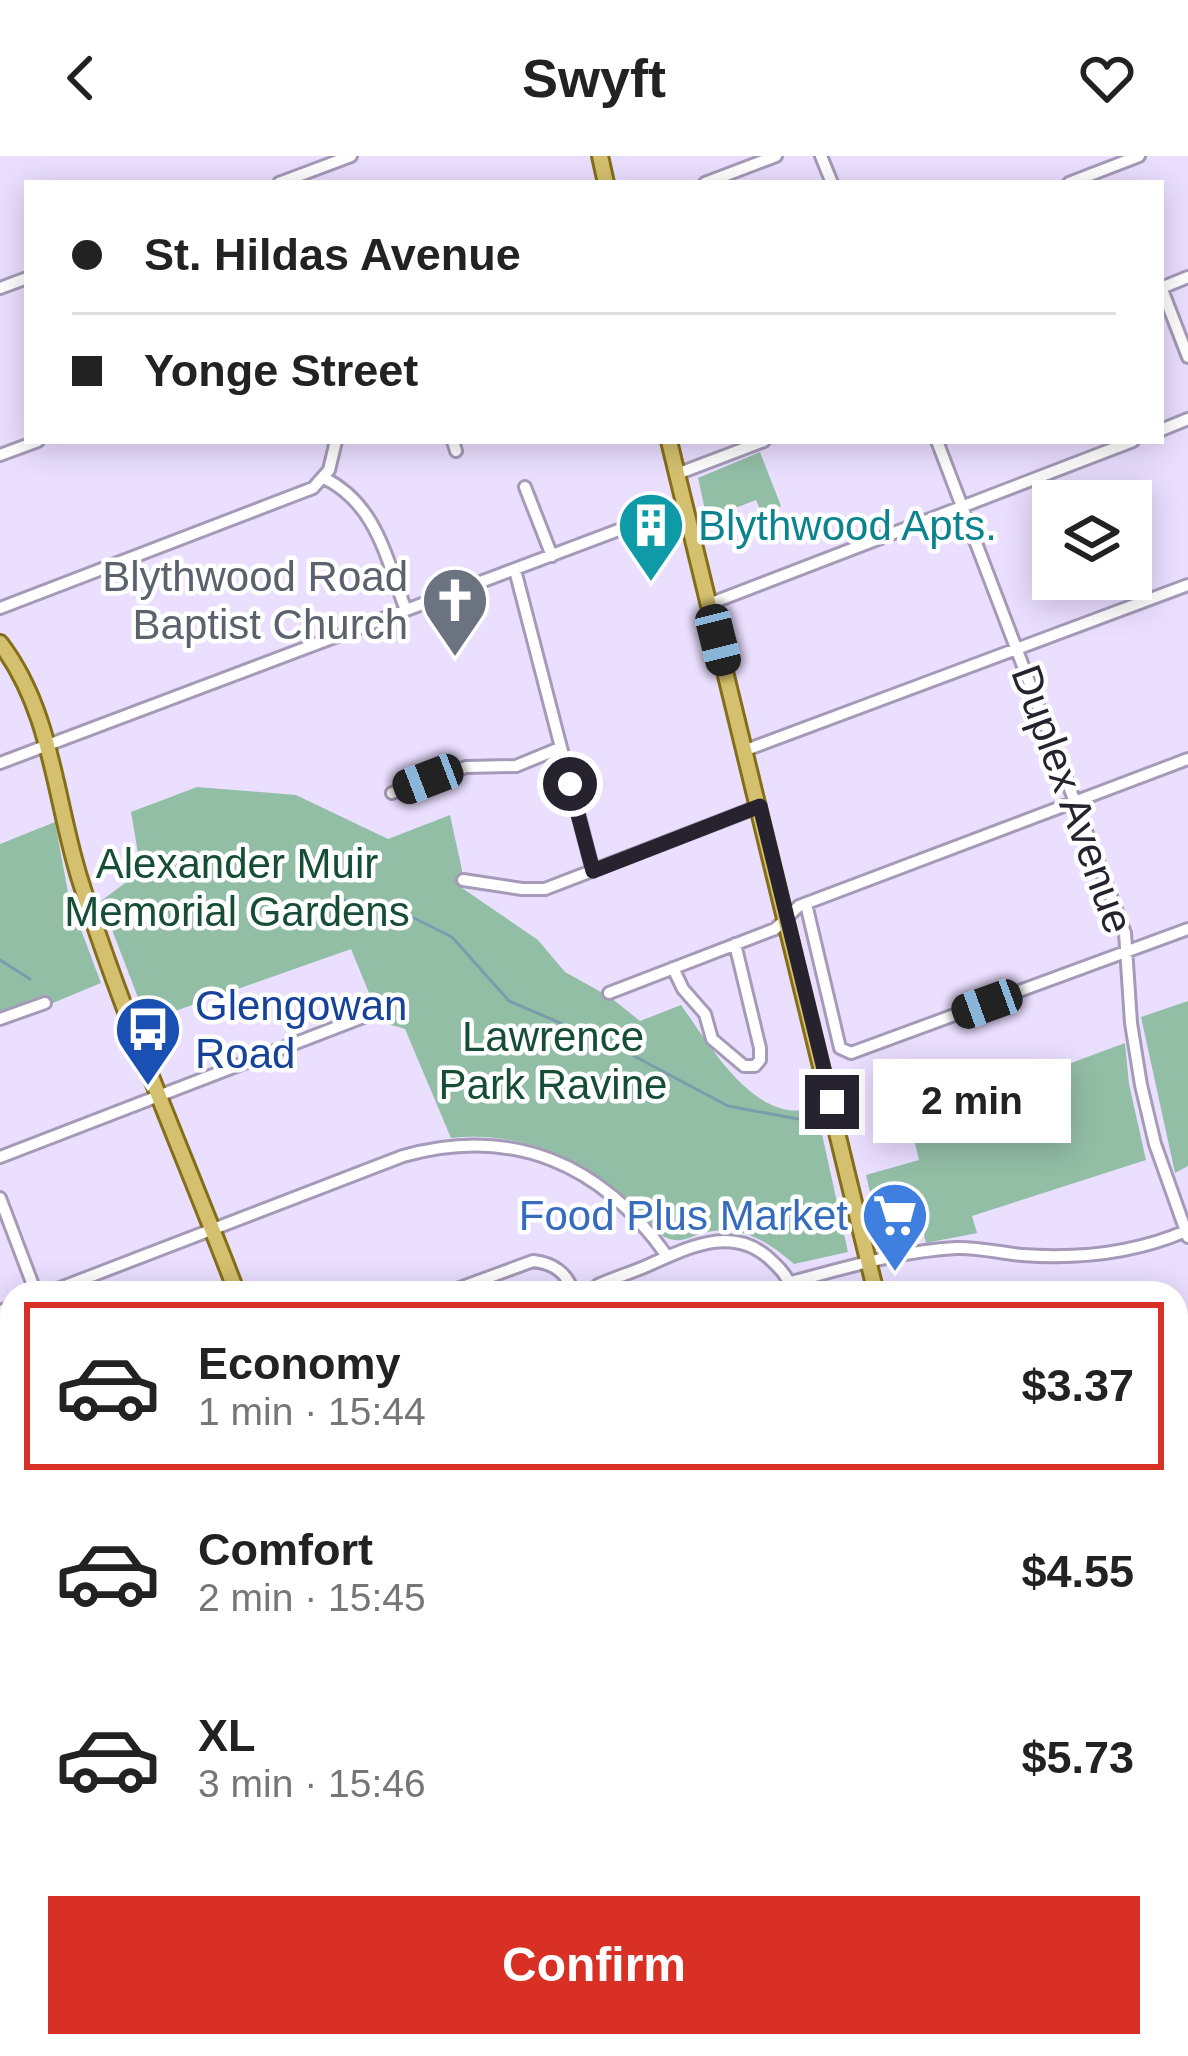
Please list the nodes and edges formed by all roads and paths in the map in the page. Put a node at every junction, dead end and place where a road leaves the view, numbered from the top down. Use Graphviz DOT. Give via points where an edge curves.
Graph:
graph roads {
  1 [pos="351,156"];
  2 [pos="776,156"];
  3 [pos="1138,156"];
  4 [pos="287,180"];
  5 [pos="713,180"];
  6 [pos="1077,180"];
  7 [pos="1164,296"];
  8 [pos="1188,357"];
  9 [pos="30,444"];
  10 [pos="335,444"];
  11 [pos="670,444"];
  12 [pos="756,444"];
  13 [pos="938,444"];
  14 [pos="1124,444"];
  15 [pos="0,455"];
  16 [pos="677,474"];
  17 [pos="324,478"];
  18 [pos="525,487"];
  19 [pos="685,505"];
  20 [pos="963,507"];
  21 [pos="552,556"];
  22 [pos="515,570"];
  23 [pos="1188,585"];
  24 [pos="710,604"];
  25 [pos="0,608"];
  26 [pos="406,610"];
  27 [pos="0,643"];
  28 [pos="1019,649"];
  29 [pos="47,744"];
  30 [pos="560,748"];
  31 [pos="746,750"];
  32 [pos="1188,759"];
  33 [pos="0,764"];
  34 [pos="392,793"];
  35 [pos="1077,801"];
  36 [pos="760,806"];
  37 [pos="593,871"];
  38 [pos="463,880"];
  39 [pos="806,904"];
  40 [pos="787,917"];
  41 [pos="1188,929"];
  42 [pos="735,944"];
  43 [pos="1128,953"];
  44 [pos="673,968"];
  45 [pos="609,993"];
  46 [pos="46,1003"];
  47 [pos="371,1014"];
  48 [pos="0,1019"];
  49 [pos="160,1094"];
  50 [pos="0,1157"];
  51 [pos="0,1198"];
  52 [pos="213,1229"];
  53 [pos="1187,1233"];
  54 [pos="667,1256"];
  55 [pos="868,1261"];
  56 [pos="31,1281"];
  57 [pos="78,1281"];
  58 [pos="233,1281"];
  59 [pos="479,1281"];
  60 [pos="567,1281"];
  61 [pos="612,1281"];
  62 [pos="787,1281"];
  63 [pos="810,1281"];
  64 [pos="873,1281"];
  1 -- 4 [label="street"];
  2 -- 5 [label="street"];
  3 -- 6 [label="street"];
  7 -- 8 [label="street"];
  9 -- 15 [label="street"];
  10 -- 17 [label="street"];
  11 -- 16 [label="main road"];
  12 -- 16 [label="street"];
  13 -- 20 [label="street, Duplex Avenue"];
  14 -- 20 [label="street"];
  16 -- 19 [label="main road"];
  17 -- 25 [label="street"];
  17 -- 26 [label="street" via="368,514"];
  18 -- 21 [label="street"];
  19 -- 21 [label="street"];
  19 -- 24 [label="main road"];
  20 -- 24 [label="street"];
  20 -- 28 [label="street, Duplex Avenue"];
  21 -- 22 [label="street"];
  22 -- 26 [label="street"];
  22 -- 30 [label="street"];
  23 -- 28 [label="street"];
  24 -- 31 [label="main road"];
  26 -- 29 [label="street"];
  27 -- 29 [label="main road" via="20,671"];
  28 -- 31 [label="street"];
  28 -- 35 [label="street, Duplex Avenue"];
  29 -- 33 [label="street"];
  29 -- 49 [label="main road" via="80,880"];
  30 -- 34 [label="street" via="516,766 466,766"];
  30 -- 37 [label="street"];
  31 -- 36 [label="main road"];
  32 -- 35 [label="street"];
  35 -- 39 [label="street"];
  35 -- 43 [label="street, Duplex Avenue"];
  36 -- 37 [label="street"];
  36 -- 40 [label="main road"];
  37 -- 38 [label="street" via="535,890"];
  39 -- 40 [label="street"];
  39 -- 43 [label="street" via="840,1048 851,1053"];
  40 -- 42 [label="street"];
  40 -- 55 [label="main road"];
  41 -- 43 [label="street"];
  42 -- 44 [label="street"];
  42 -- 44 [label="street" via="761,1057 752,1067 712,1039"];
  43 -- 53 [label="street, Duplex Avenue" via="1141,1085"];
  44 -- 45 [label="street"];
  46 -- 48 [label="street"];
  47 -- 49 [label="street"];
  49 -- 50 [label="street"];
  49 -- 52 [label="main road"];
  51 -- 56 [label="street"];
  52 -- 54 [label="street" via="403,1156 475,1144 536,1154 583,1174 631,1211"];
  52 -- 57 [label="street"];
  52 -- 58 [label="main road"];
  53 -- 55 [label="street" via="1082,1255 964,1247"];
  54 -- 61 [label="street"];
  54 -- 62 [label="street" via="735,1241 766,1255"];
  55 -- 63 [label="street"];
  55 -- 64 [label="main road"];
  59 -- 60 [label="street" via="533,1261 555,1267"];
}
